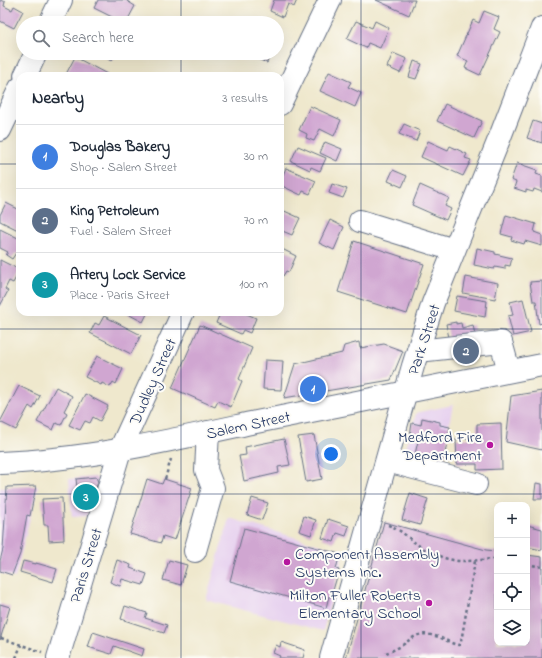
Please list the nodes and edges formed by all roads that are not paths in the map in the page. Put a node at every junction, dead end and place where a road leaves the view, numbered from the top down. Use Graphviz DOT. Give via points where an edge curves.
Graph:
graph roads {
  1 [pos="61,0"];
  2 [pos="330,0"];
  3 [pos="53,16"];
  4 [pos="542,28"];
  5 [pos="33,60"];
  6 [pos="28,72"];
  7 [pos="16,96"];
  8 [pos="284,96"];
  9 [pos="0,130"];
  10 [pos="360,221"];
  11 [pos="454,250"];
  12 [pos="181,316"];
  13 [pos="418,350"];
  14 [pos="542,365"];
  15 [pos="509,371"];
  16 [pos="406,391"];
  17 [pos="208,432"];
  18 [pos="120,450"];
  19 [pos="387,461"];
  20 [pos="0,464"];
  21 [pos="476,484"];
  22 [pos="195,551"];
  23 [pos="53,656"];
  24 [pos="331,658"];
  1 -- 3 [label="street"];
  2 -- 8 [label="street"];
  4 -- 11 [label="street, Park Street"];
  5 -- 6 [label="street"];
  7 -- 9 [label="street"];
  10 -- 11 [label="street"];
  11 -- 13 [label="street, Park Street"];
  12 -- 18 [label="street, Dudley Street"];
  13 -- 15 [label="street" via="501,342"];
  13 -- 16 [label="street, Park Street"];
  14 -- 15 [label="street, Salem Street"];
  15 -- 16 [label="street, Salem Street"];
  16 -- 17 [label="street, Salem Street"];
  16 -- 19 [label="street, Park Street"];
  17 -- 18 [label="street, Salem Street"];
  17 -- 22 [label="street" via="206,470 213,488"];
  18 -- 20 [label="street, Salem Street"];
  18 -- 23 [label="street, Paris Street"];
  19 -- 21 [label="street"];
  19 -- 24 [label="street, Park Street"];
}
